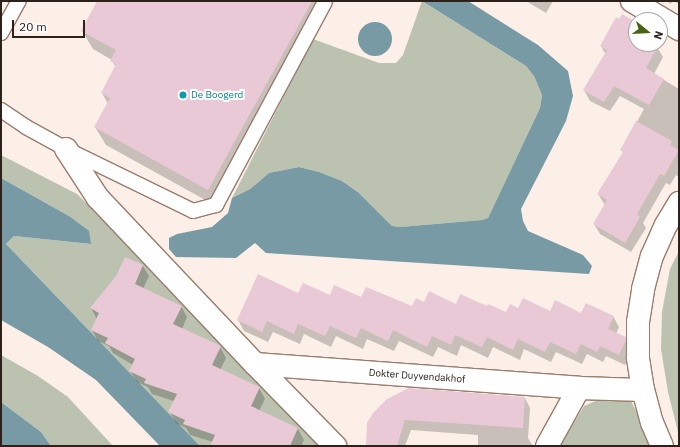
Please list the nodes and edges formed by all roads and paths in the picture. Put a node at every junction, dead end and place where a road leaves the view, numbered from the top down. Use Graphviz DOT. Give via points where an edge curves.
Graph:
graph roads {
  1 [pos="19,1"];
  2 [pos="632,1"];
  3 [pos="325,2"];
  4 [pos="679,29"];
  5 [pos="1,33"];
  6 [pos="1,110"];
  7 [pos="66,149"];
  8 [pos="679,204"];
  9 [pos="255,364"];
  10 [pos="579,388"];
  11 [pos="643,390"];
  12 [pos="335,446"];
  13 [pos="547,446"];
  14 [pos="662,446"];
  1 -- 5 [label="lane"];
  2 -- 4 [label="street"];
  3 -- 7 [label="lane" via="216,205 193,211"];
  6 -- 7 [label="lane" via="26,128"];
  7 -- 9 [label="street" via="98,198"];
  8 -- 11 [label="street" via="652,256 643,289 638,322 638,357"];
  9 -- 10 [label="street, Dokter Duyvendakhof"];
  9 -- 12 [label="street"];
  10 -- 11 [label="street, Dokter Duyvendakhof"];
  10 -- 13 [label="street"];
  11 -- 14 [label="street" via="652,423"];
}
